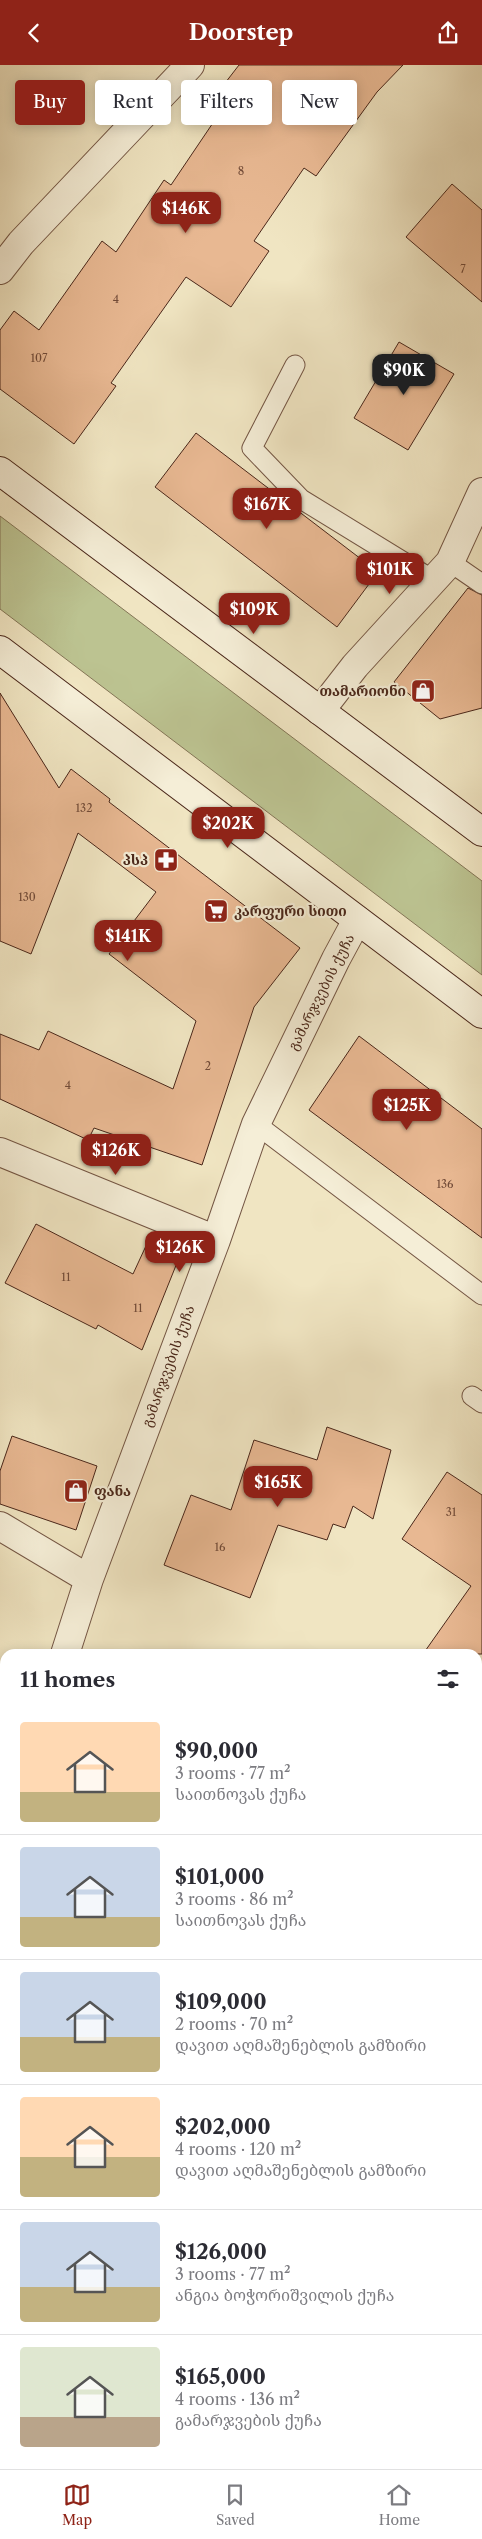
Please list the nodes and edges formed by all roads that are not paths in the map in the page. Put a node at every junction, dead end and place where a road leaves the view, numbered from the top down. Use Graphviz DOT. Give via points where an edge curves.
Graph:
graph roads {
  1 [pos="190,65"];
  2 [pos="0,270"];
  3 [pos="295,365"];
  4 [pos="0,471"];
  5 [pos="482,492"];
  6 [pos="442,571"];
  7 [pos="482,584"];
  8 [pos="0,650"];
  9 [pos="320,711"];
  10 [pos="482,832"];
  11 [pos="357,920"];
  12 [pos="482,1014"];
  13 [pos="256,1124"];
  14 [pos="0,1152"];
  15 [pos="216,1240"];
  16 [pos="482,1295"];
  17 [pos="0,1526"];
  18 [pos="89,1579"];
  19 [pos="67,1649"];
  1 -- 2 [label="street" via="21,243"];
  3 -- 6 [label="lane" via="252,448 300,499"];
  4 -- 9 [label="street"];
  5 -- 6 [label="street"];
  6 -- 7 [label="lane"];
  6 -- 9 [label="street" via="355,666"];
  8 -- 11 [label="street"];
  9 -- 10 [label="street"];
  11 -- 12 [label="street"];
  11 -- 13 [label="street, გამარჯვების ქუჩა"];
  13 -- 15 [label="street, გამარჯვების ქუჩა"];
  13 -- 16 [label="lane"];
  14 -- 15 [label="street"];
  15 -- 18 [label="street, გამარჯვების ქუჩა"];
  17 -- 18 [label="street"];
  18 -- 19 [label="street, გამარჯვების ქუჩა"];
}
